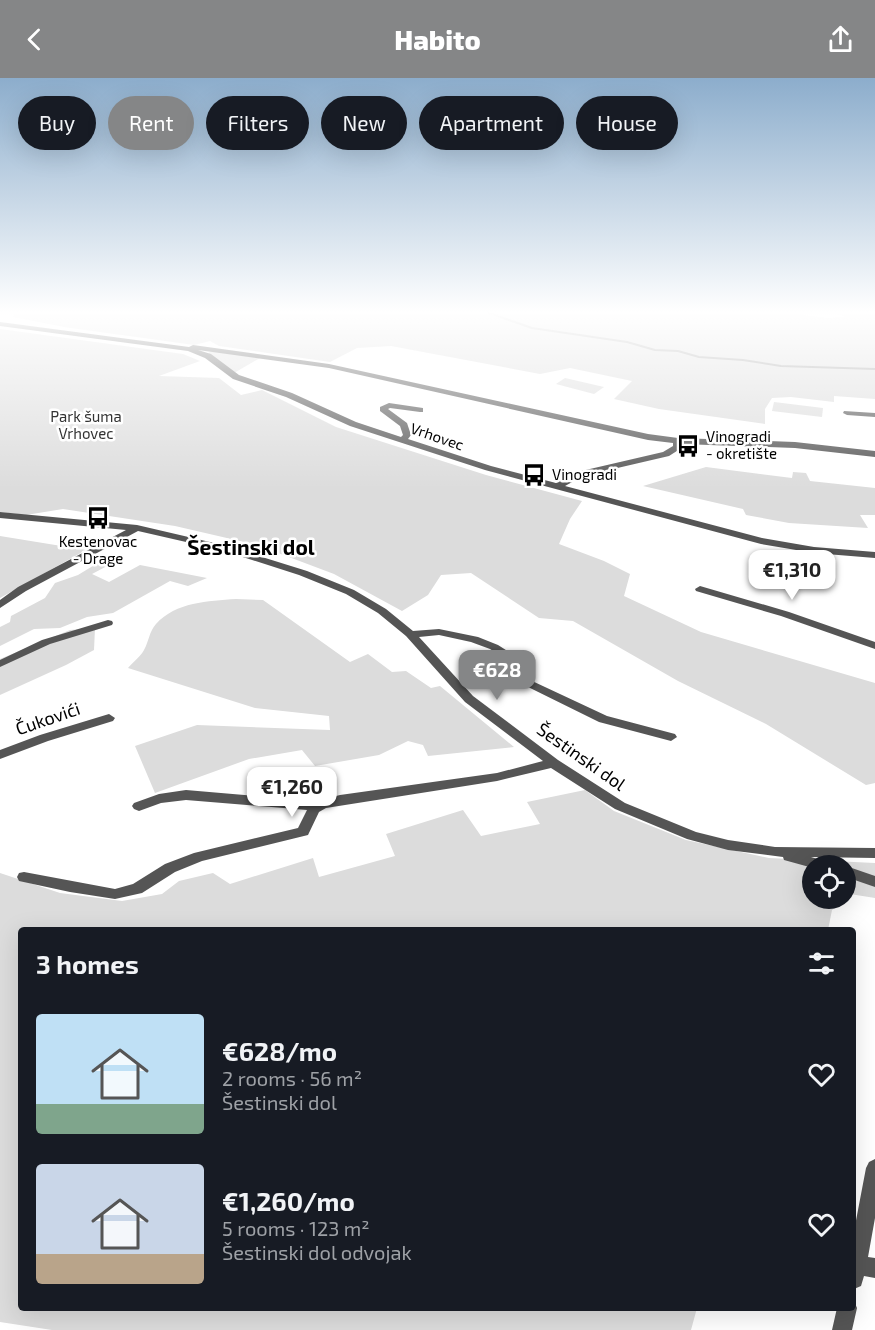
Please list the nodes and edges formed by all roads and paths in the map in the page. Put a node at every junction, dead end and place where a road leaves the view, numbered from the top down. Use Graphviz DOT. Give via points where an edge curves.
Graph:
graph roads {
  1 [pos="229,371"];
  2 [pos="353,371"];
  3 [pos="420,410"];
  4 [pos="847,413"];
  5 [pos="875,415"];
  6 [pos="403,440"];
  7 [pos="678,441"];
  8 [pos="875,454"];
  9 [pos="558,486"];
  10 [pos="0,515"];
  11 [pos="136,528"];
  12 [pos="875,555"];
  13 [pos="700,589"];
  14 [pos="0,605"];
  15 [pos="108,623"];
  16 [pos="411,634"];
  17 [pos="875,646"];
  18 [pos="0,664"];
  19 [pos="109,718"];
  20 [pos="671,737"];
  21 [pos="0,755"];
  22 [pos="553,763"];
  23 [pos="139,806"];
  24 [pos="316,806"];
  25 [pos="775,852"];
  26 [pos="875,854"];
  27 [pos="802,860"];
  28 [pos="856,875"];
  29 [pos="24,877"];
  30 [pos="875,882"];
  31 [pos="875,1168"];
  32 [pos="862,1271"];
  33 [pos="846,1311"];
  34 [pos="842,1330"];
  1 -- 6 [label="street, Vrhovec" via="352,424"];
  2 -- 7 [label="street" via="631,435"];
  3 -- 6 [label="street" via="389,405 383,409 404,425 407,435"];
  4 -- 5 [label="street"];
  6 -- 9 [label="street, Vrhovec"];
  7 -- 8 [label="street" via="787,445"];
  7 -- 9 [label="street" via="666,454 580,474"];
  9 -- 12 [label="street, Vrhovec" via="761,541"];
  10 -- 11 [label="street, Šestinski dol"];
  11 -- 14 [label="street" via="22,589"];
  11 -- 16 [label="street, Šestinski dol" via="224,548 303,573 371,604"];
  13 -- 17 [label="street"];
  15 -- 18 [label="street" via="46,642"];
  16 -- 20 [label="street" via="439,632 474,639 505,654 526,682 603,719"];
  16 -- 22 [label="street, Šestinski dol" via="468,699"];
  19 -- 21 [label="street, Čukovići"];
  22 -- 24 [label="street" via="497,777"];
  22 -- 25 [label="street, Šestinski dol" via="640,815 712,841"];
  23 -- 24 [label="street" via="186,795"];
  24 -- 29 [label="street" via="303,832 199,857 170,868 137,889 115,894"];
  25 -- 26 [label="street, Šestinski dol"];
  25 -- 27 [label="street"];
  28 -- 30 [label="street"];
  31 -- 32 [label="street"];
  33 -- 34 [label="street"];
}
